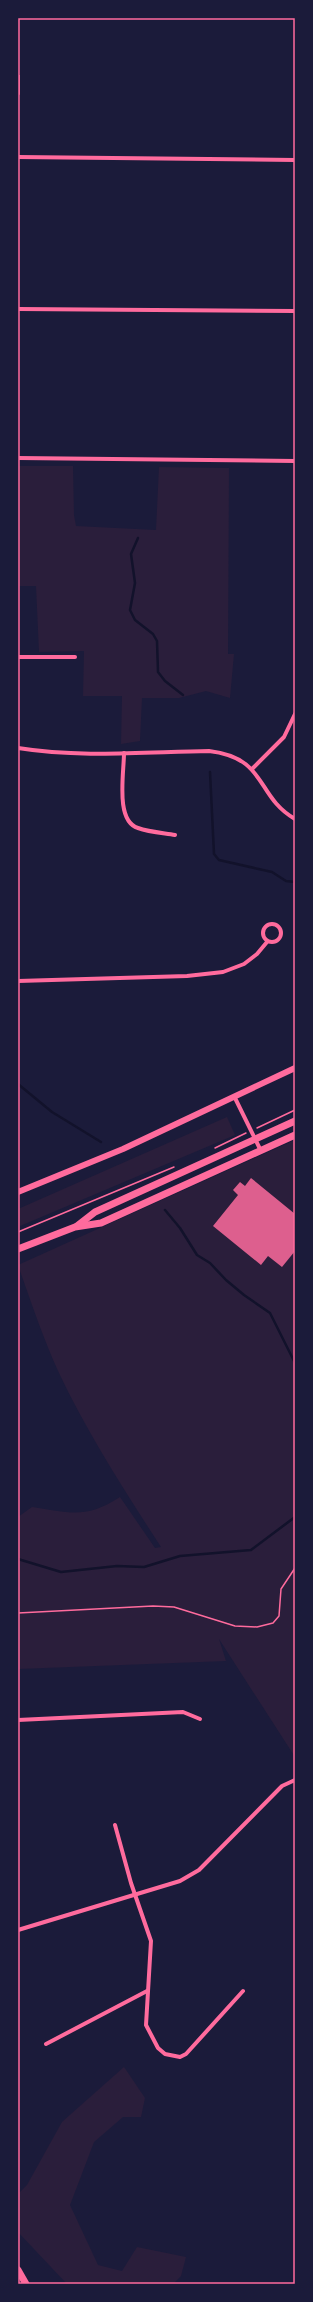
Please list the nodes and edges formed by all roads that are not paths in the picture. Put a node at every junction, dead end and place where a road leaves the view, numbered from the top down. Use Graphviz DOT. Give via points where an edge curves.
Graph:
graph roads {
  1 [pos="18,157"];
  2 [pos="295,160"];
  3 [pos="18,309"];
  4 [pos="295,311"];
  5 [pos="18,458"];
  6 [pos="295,461"];
  7 [pos="18,657"];
  8 [pos="75,657"];
  9 [pos="295,714"];
  10 [pos="18,748"];
  11 [pos="124,753"];
  12 [pos="253,768"];
  13 [pos="295,819"];
  14 [pos="175,835"];
  15 [pos="268,942"];
  16 [pos="18,982"];
  17 [pos="295,1068"];
  18 [pos="235,1098"];
  19 [pos="295,1121"];
  20 [pos="295,1135"];
  21 [pos="255,1140"];
  22 [pos="261,1151"];
  23 [pos="18,1192"];
  24 [pos="75,1227"];
  25 [pos="18,1249"];
  26 [pos="200,1719"];
  27 [pos="18,1720"];
  28 [pos="295,1780"];
  29 [pos="115,1825"];
  30 [pos="136,1896"];
  31 [pos="18,1930"];
  32 [pos="147,1991"];
  33 [pos="243,1991"];
  34 [pos="46,2044"];
  35 [pos="18,2270"];
  36 [pos="26,2284"];
  1 -- 2 [label="street"];
  3 -- 4 [label="street"];
  5 -- 6 [label="street"];
  7 -- 8 [label="street"];
  9 -- 12 [label="street" via="284,737"];
  10 -- 11 [label="street" via="57,752"];
  11 -- 12 [label="street" via="209,751 236,757"];
  11 -- 14 [label="street" via="123,809 129,823 137,828"];
  12 -- 13 [label="street" via="273,798"];
  15 -- 15 [label="street" via="263,933 264,928 273,924 278,925 281,929 281,939"];
  15 -- 16 [label="street" via="244,964 223,972 187,976"];
  17 -- 18 [label="street"];
  18 -- 21 [label="street"];
  18 -- 23 [label="street" via="123,1149"];
  19 -- 21 [label="main road"];
  20 -- 22 [label="main road"];
  21 -- 22 [label="street"];
  21 -- 24 [label="main road" via="95,1212"];
  22 -- 24 [label="main road" via="101,1223"];
  24 -- 25 [label="main road"];
  26 -- 27 [label="street" via="183,1712"];
  28 -- 30 [label="street" via="282,1786 199,1870 180,1881"];
  29 -- 30 [label="street"];
  30 -- 31 [label="street"];
  30 -- 32 [label="street" via="151,1941"];
  32 -- 33 [label="street" via="146,2025 158,2048 165,2054 180,2057 192,2049"];
  32 -- 34 [label="street"];
  35 -- 36 [label="main road"];
}
